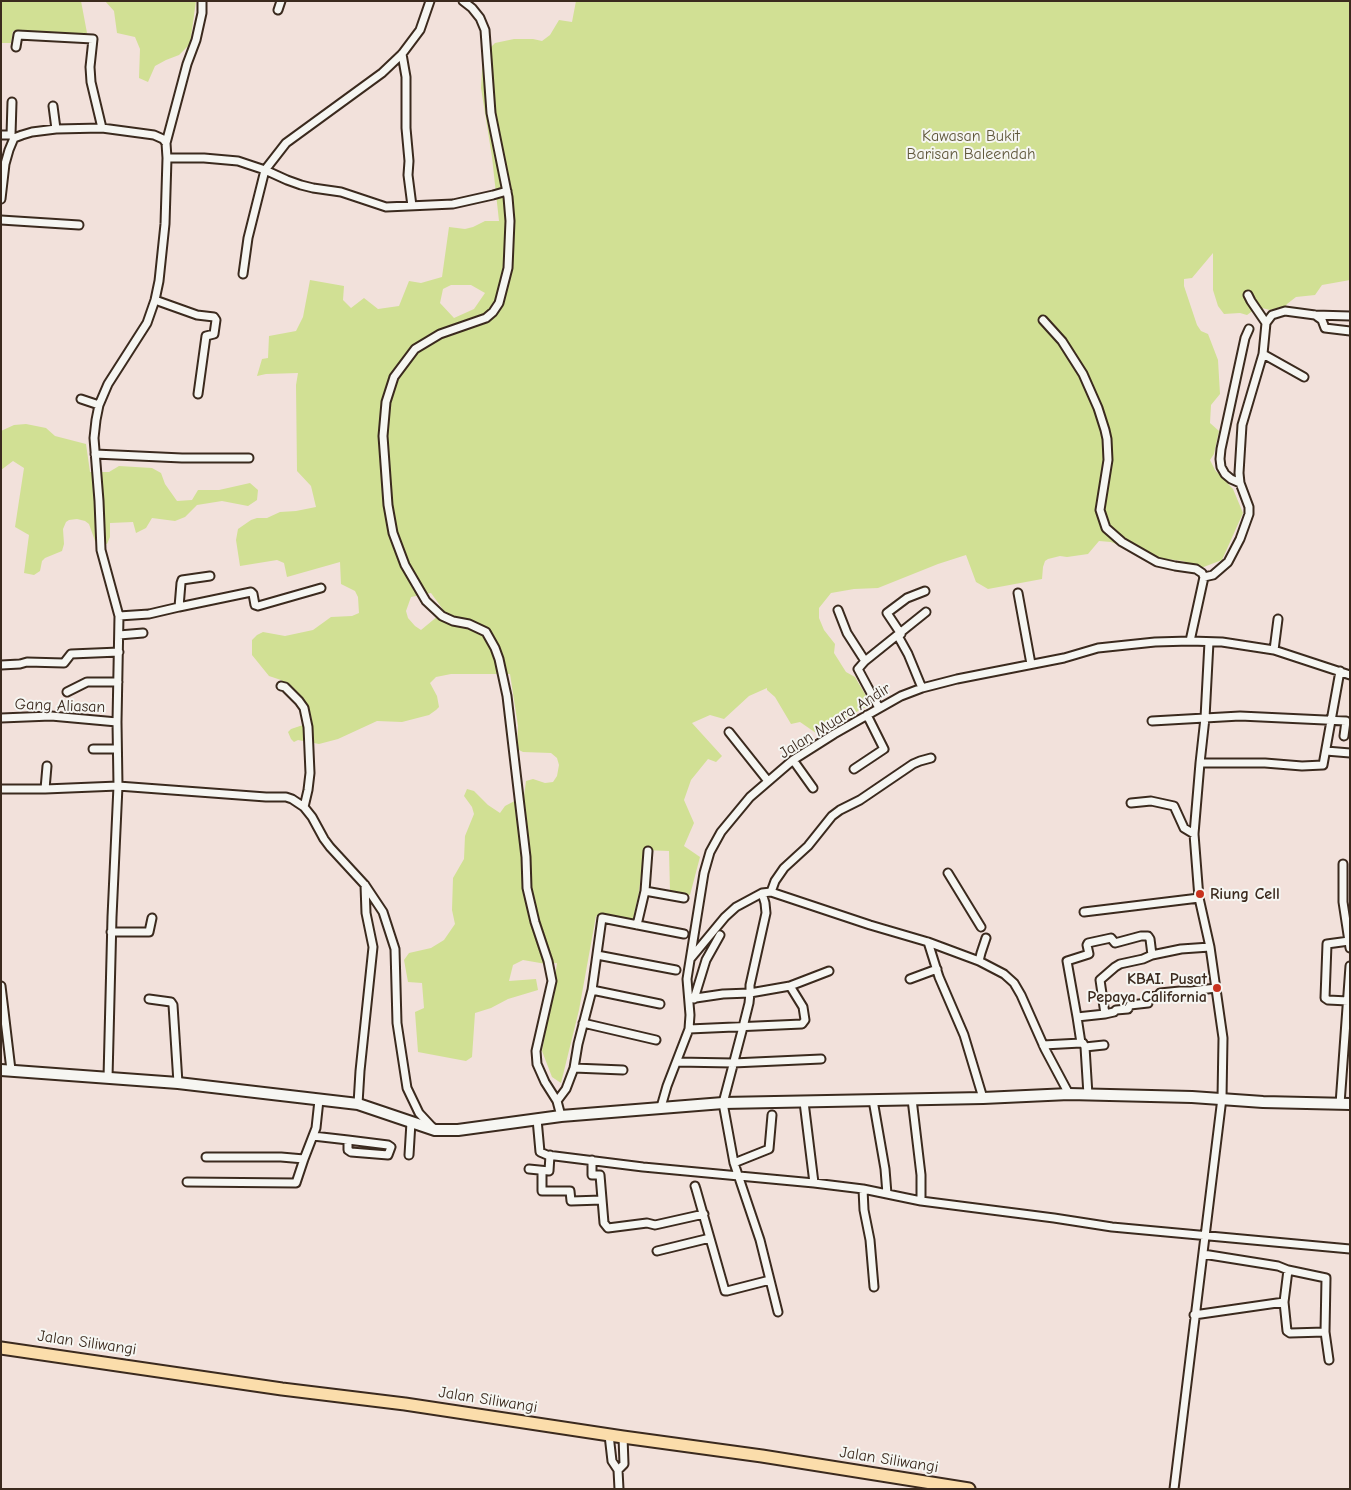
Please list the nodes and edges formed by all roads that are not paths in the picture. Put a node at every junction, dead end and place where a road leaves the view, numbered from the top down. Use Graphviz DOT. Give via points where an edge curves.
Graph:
graph roads {
  1 [pos="202,1"];
  2 [pos="281,1"];
  3 [pos="430,1"];
  4 [pos="463,1"];
  5 [pos="278,10"];
  6 [pos="16,47"];
  7 [pos="402,54"];
  8 [pos="12,102"];
  9 [pos="53,106"];
  10 [pos="105,128"];
  11 [pos="56,129"];
  12 [pos="1,135"];
  13 [pos="13,137"];
  14 [pos="166,143"];
  15 [pos="167,158"];
  16 [pos="265,170"];
  17 [pos="506,191"];
  18 [pos="1,199"];
  19 [pos="412,206"];
  20 [pos="1,220"];
  21 [pos="79,225"];
  22 [pos="243,274"];
  23 [pos="1248,295"];
  24 [pos="155,300"];
  25 [pos="1315,315"];
  26 [pos="1350,316"];
  27 [pos="1043,320"];
  28 [pos="1266,323"];
  29 [pos="1249,329"];
  30 [pos="1350,331"];
  31 [pos="1263,354"];
  32 [pos="1304,377"];
  33 [pos="198,394"];
  34 [pos="81,399"];
  35 [pos="99,405"];
  36 [pos="95,454"];
  37 [pos="249,458"];
  38 [pos="1240,484"];
  39 [pos="210,576"];
  40 [pos="1204,577"];
  41 [pos="321,588"];
  42 [pos="925,590"];
  43 [pos="1018,593"];
  44 [pos="179,607"];
  45 [pos="838,610"];
  46 [pos="926,612"];
  47 [pos="119,616"];
  48 [pos="1278,619"];
  49 [pos="143,633"];
  50 [pos="119,635"];
  51 [pos="899,635"];
  52 [pos="1190,641"];
  53 [pos="1209,642"];
  54 [pos="1274,650"];
  55 [pos="119,652"];
  56 [pos="865,661"];
  57 [pos="1031,664"];
  58 [pos="1,665"];
  59 [pos="1340,671"];
  60 [pos="1350,675"];
  61 [pos="118,682"];
  62 [pos="280,686"];
  63 [pos="922,688"];
  64 [pos="67,692"];
  65 [pos="879,708"];
  66 [pos="867,715"];
  67 [pos="1,718"];
  68 [pos="1205,718"];
  69 [pos="1331,720"];
  70 [pos="117,722"];
  71 [pos="1152,722"];
  72 [pos="729,732"];
  73 [pos="1344,736"];
  74 [pos="93,749"];
  75 [pos="118,749"];
  76 [pos="1326,751"];
  77 [pos="1350,754"];
  78 [pos="931,758"];
  79 [pos="793,760"];
  80 [pos="1200,762"];
  81 [pos="47,766"];
  82 [pos="854,769"];
  83 [pos="768,781"];
  84 [pos="813,788"];
  85 [pos="1,789"];
  86 [pos="45,789"];
  87 [pos="118,789"];
  88 [pos="1131,803"];
  89 [pos="304,807"];
  90 [pos="1194,834"];
  91 [pos="648,851"];
  92 [pos="1343,864"];
  93 [pos="948,873"];
  94 [pos="365,885"];
  95 [pos="646,890"];
  96 [pos="771,892"];
  97 [pos="762,893"];
  98 [pos="684,898"];
  99 [pos="1199,898"];
  100 [pos="1084,912"];
  101 [pos="152,918"];
  102 [pos="637,925"];
  103 [pos="981,927"];
  104 [pos="111,932"];
  105 [pos="684,934"];
  106 [pos="720,935"];
  107 [pos="986,938"];
  108 [pos="1349,941"];
  109 [pos="928,942"];
  110 [pos="1350,946"];
  111 [pos="1210,947"];
  112 [pos="596,955"];
  113 [pos="1152,955"];
  114 [pos="691,958"];
  115 [pos="979,961"];
  116 [pos="1350,966"];
  117 [pos="936,969"];
  118 [pos="676,970"];
  119 [pos="829,971"];
  120 [pos="910,979"];
  121 [pos="1,986"];
  122 [pos="790,986"];
  123 [pos="1216,988"];
  124 [pos="592,990"];
  125 [pos="750,993"];
  126 [pos="149,999"];
  127 [pos="692,999"];
  128 [pos="1348,1001"];
  129 [pos="660,1004"];
  130 [pos="1105,1014"];
  131 [pos="1078,1018"];
  132 [pos="583,1022"];
  133 [pos="743,1027"];
  134 [pos="689,1029"];
  135 [pos="656,1040"];
  136 [pos="1043,1045"];
  137 [pos="1082,1045"];
  138 [pos="1104,1045"];
  139 [pos="821,1059"];
  140 [pos="676,1062"];
  141 [pos="734,1063"];
  142 [pos="574,1068"];
  143 [pos="6,1070"];
  144 [pos="623,1070"];
  145 [pos="108,1078"];
  146 [pos="178,1083"];
  147 [pos="1069,1094"];
  148 [pos="1088,1095"];
  149 [pos="984,1098"];
  150 [pos="1222,1098"];
  151 [pos="912,1099"];
  152 [pos="319,1100"];
  153 [pos="557,1100"];
  154 [pos="873,1100"];
  155 [pos="804,1102"];
  156 [pos="723,1103"];
  157 [pos="358,1104"];
  158 [pos="1345,1104"];
  159 [pos="661,1107"];
  160 [pos="772,1115"];
  161 [pos="561,1116"];
  162 [pos="537,1119"];
  163 [pos="411,1122"];
  164 [pos="435,1130"];
  165 [pos="313,1136"];
  166 [pos="348,1140"];
  167 [pos="409,1155"];
  168 [pos="550,1155"];
  169 [pos="206,1157"];
  170 [pos="304,1159"];
  171 [pos="592,1160"];
  172 [pos="734,1163"];
  173 [pos="529,1169"];
  174 [pos="542,1171"];
  175 [pos="738,1176"];
  176 [pos="187,1182"];
  177 [pos="814,1183"];
  178 [pos="695,1186"];
  179 [pos="862,1189"];
  180 [pos="887,1194"];
  181 [pos="602,1200"];
  182 [pos="921,1201"];
  183 [pos="704,1214"];
  184 [pos="1204,1235"];
  185 [pos="710,1238"];
  186 [pos="1350,1249"];
  187 [pos="657,1251"];
  188 [pos="1203,1254"];
  189 [pos="1288,1270"];
  190 [pos="770,1280"];
  191 [pos="874,1287"];
  192 [pos="1284,1302"];
  193 [pos="778,1312"];
  194 [pos="1194,1315"];
  195 [pos="1325,1332"];
  196 [pos="1,1348"];
  197 [pos="1330,1360"];
  198 [pos="609,1435"];
  199 [pos="623,1437"];
  200 [pos="618,1470"];
  201 [pos="619,1489"];
  202 [pos="969,1489"];
  203 [pos="1174,1489"];
  1 -- 14 [label="street" via="201,22"];
  2 -- 5 [label="street"];
  3 -- 7 [label="street" via="420,30"];
  4 -- 17 [label="street" via="480,18 485,30 491,112"];
  6 -- 10 [label="street" via="18,36 93,39 90,82"];
  7 -- 16 [label="street" via="286,143"];
  7 -- 19 [label="street"];
  8 -- 13 [label="street"];
  9 -- 11 [label="street"];
  10 -- 11 [label="street"];
  10 -- 14 [label="street" via="154,135"];
  11 -- 13 [label="street"];
  12 -- 13 [label="street"];
  13 -- 18 [label="street" via="5,164"];
  14 -- 15 [label="street"];
  15 -- 16 [label="street" via="238,161"];
  15 -- 24 [label="street" via="164,236"];
  16 -- 19 [label="street" via="301,185 341,192 386,207"];
  16 -- 22 [label="street" via="248,238"];
  17 -- 19 [label="street" via="453,204"];
  17 -- 153 [label="street" via="510,221 508,268 499,303 486,318 440,334 414,349 394,377 386,402 383,436 393,534 410,573 426,601 442,616 486,632 499,659 507,696 522,817 527,888 552,982 536,1050 537,1064"];
  20 -- 21 [label="street"];
  23 -- 28 [label="street"];
  24 -- 33 [label="street" via="216,320 214,334 206,336"];
  24 -- 35 [label="street" via="147,323 114,373"];
  25 -- 26 [label="street"];
  25 -- 28 [label="street" via="1285,311 1272,315"];
  25 -- 30 [label="street" via="1325,328"];
  27 -- 40 [label="street" via="1062,341 1083,374 1105,430 1108,460 1100,510 1106,528 1122,542 1157,562 1196,569"];
  28 -- 31 [label="street"];
  29 -- 38 [label="street" via="1220,459 1225,474"];
  31 -- 32 [label="street"];
  31 -- 38 [label="street" via="1242,425"];
  34 -- 35 [label="street"];
  35 -- 36 [label="street"];
  36 -- 37 [label="street"];
  36 -- 47 [label="street" via="101,550"];
  38 -- 40 [label="street" via="1249,507 1248,520 1228,562 1213,575"];
  39 -- 44 [label="street" via="182,580"];
  40 -- 52 [label="street"];
  41 -- 44 [label="street" via="258,606 251,592"];
  42 -- 51 [label="street" via="887,613"];
  43 -- 57 [label="street"];
  44 -- 47 [label="street"];
  45 -- 56 [label="street" via="847,634"];
  46 -- 51 [label="street"];
  47 -- 50 [label="street"];
  48 -- 54 [label="street"];
  49 -- 50 [label="street"];
  50 -- 55 [label="street"];
  51 -- 56 [label="street"];
  51 -- 63 [label="street"];
  52 -- 53 [label="street, Jalan Muara Andir"];
  52 -- 57 [label="street, Jalan Muara Andir" via="1098,648"];
  53 -- 54 [label="street, Jalan Muara Andir"];
  53 -- 68 [label="street"];
  54 -- 59 [label="street, Jalan Muara Andir"];
  55 -- 58 [label="street" via="71,654 64,663"];
  55 -- 61 [label="street"];
  56 -- 65 [label="street" via="858,671"];
  57 -- 63 [label="street, Jalan Muara Andir"];
  59 -- 60 [label="street, Jalan Muara Andir"];
  59 -- 69 [label="street"];
  61 -- 64 [label="street" via="87,682"];
  61 -- 70 [label="street"];
  62 -- 89 [label="street" via="300,701 308,727 310,773"];
  63 -- 65 [label="street, Jalan Muara Andir"];
  65 -- 66 [label="street, Jalan Muara Andir"];
  66 -- 79 [label="street, Jalan Muara Andir"];
  66 -- 82 [label="street" via="884,749"];
  67 -- 70 [label="street, Gang Aliasan" via="52,716"];
  68 -- 69 [label="street" via="1240,716"];
  68 -- 71 [label="street"];
  68 -- 80 [label="street"];
  69 -- 73 [label="street" via="1346,721"];
  69 -- 76 [label="street"];
  70 -- 75 [label="street"];
  72 -- 83 [label="street"];
  74 -- 75 [label="street"];
  75 -- 87 [label="street"];
  76 -- 77 [label="street"];
  76 -- 80 [label="street" via="1321,766"];
  78 -- 96 [label="street" via="913,764 832,816 808,846 784,868"];
  79 -- 83 [label="street, Jalan Muara Andir"];
  79 -- 84 [label="street"];
  80 -- 90 [label="street"];
  81 -- 86 [label="street"];
  83 -- 114 [label="street, Jalan Muara Andir" via="721,832 710,852"];
  85 -- 86 [label="street"];
  86 -- 87 [label="street"];
  87 -- 89 [label="street" via="286,796"];
  87 -- 104 [label="street"];
  88 -- 90 [label="street" via="1151,801 1174,806 1184,828"];
  89 -- 94 [label="street" via="330,847"];
  90 -- 99 [label="street"];
  91 -- 95 [label="street"];
  92 -- 108 [label="street" via="1343,902"];
  93 -- 103 [label="street"];
  94 -- 157 [label="street" via="366,913 373,947"];
  94 -- 164 [label="street" via="383,912 395,949 397,1022 407,1088 419,1113"];
  95 -- 98 [label="street"];
  95 -- 102 [label="street"];
  96 -- 97 [label="street"];
  96 -- 109 [label="street"];
  97 -- 114 [label="street" via="725,917"];
  97 -- 125 [label="street" via="766,913"];
  99 -- 100 [label="street"];
  99 -- 111 [label="street"];
  101 -- 104 [label="street" via="149,932"];
  102 -- 105 [label="street"];
  102 -- 112 [label="street" via="602,918"];
  104 -- 145 [label="street"];
  106 -- 127 [label="street" via="706,960"];
  107 -- 115 [label="street"];
  108 -- 110 [label="street"];
  108 -- 128 [label="street" via="1327,944 1325,998"];
  109 -- 115 [label="street"];
  109 -- 117 [label="street"];
  111 -- 113 [label="street"];
  111 -- 123 [label="street"];
  112 -- 118 [label="street"];
  112 -- 124 [label="street"];
  113 -- 130 [label="street" via="1115,966 1101,979"];
  113 -- 131 [label="street" via="1148,936 1115,943 1111,938 1088,943 1089,954 1067,961"];
  114 -- 127 [label="street, Jalan Muara Andir" via="687,979"];
  115 -- 136 [label="street" via="1014,983"];
  116 -- 128 [label="street"];
  117 -- 120 [label="street"];
  117 -- 149 [label="street" via="964,1035"];
  119 -- 122 [label="street"];
  121 -- 143 [label="street"];
  122 -- 125 [label="street"];
  122 -- 133 [label="street" via="803,1007 804,1022"];
  123 -- 130 [label="street" via="1160,993 1148,997 1148,1003 1130,1005 1128,1009"];
  123 -- 150 [label="street" via="1223,1038"];
  124 -- 129 [label="street"];
  124 -- 132 [label="street"];
  125 -- 127 [label="street"];
  125 -- 133 [label="street"];
  126 -- 146 [label="street" via="171,1002 173,1006"];
  127 -- 134 [label="street, Jalan Muara Andir"];
  128 -- 158 [label="street"];
  130 -- 131 [label="street"];
  131 -- 137 [label="street"];
  132 -- 135 [label="street"];
  132 -- 142 [label="street"];
  133 -- 134 [label="street"];
  133 -- 141 [label="street"];
  134 -- 140 [label="street, Jalan Muara Andir"];
  136 -- 137 [label="street"];
  136 -- 147 [label="street"];
  137 -- 138 [label="street"];
  137 -- 148 [label="street"];
  139 -- 141 [label="street"];
  140 -- 141 [label="street"];
  140 -- 159 [label="street, Jalan Muara Andir"];
  141 -- 156 [label="street"];
  142 -- 144 [label="street"];
  142 -- 153 [label="street" via="566,1089"];
  143 -- 145 [label="main road"];
  145 -- 146 [label="main road"];
  146 -- 152 [label="main road"];
  147 -- 148 [label="main road"];
  147 -- 149 [label="main road"];
  148 -- 150 [label="main road"];
  149 -- 151 [label="main road"];
  150 -- 158 [label="main road"];
  150 -- 184 [label="street"];
  151 -- 154 [label="main road"];
  151 -- 182 [label="street"];
  152 -- 157 [label="main road"];
  152 -- 165 [label="street"];
  153 -- 161 [label="street"];
  154 -- 155 [label="main road"];
  154 -- 180 [label="street"];
  155 -- 156 [label="main road"];
  155 -- 177 [label="street"];
  156 -- 159 [label="main road"];
  156 -- 172 [label="street"];
  157 -- 163 [label="main road"];
  159 -- 161 [label="main road"];
  160 -- 172 [label="street" via="769,1149"];
  161 -- 162 [label="main road"];
  162 -- 164 [label="main road"];
  162 -- 168 [label="street" via="540,1152"];
  163 -- 164 [label="main road"];
  163 -- 167 [label="street"];
  165 -- 166 [label="street"];
  165 -- 170 [label="street"];
  166 -- 166 [label="street" via="388,1145 391,1147 388,1155 352,1152 348,1150"];
  168 -- 171 [label="street"];
  168 -- 174 [label="street" via="549,1170"];
  169 -- 170 [label="street"];
  170 -- 176 [label="street" via="296,1183"];
  171 -- 175 [label="street"];
  171 -- 181 [label="street" via="592,1174 600,1175"];
  172 -- 175 [label="street"];
  173 -- 174 [label="street"];
  174 -- 181 [label="street" via="542,1191 570,1191 571,1201"];
  175 -- 177 [label="street"];
  175 -- 190 [label="street"];
  177 -- 179 [label="street"];
  178 -- 183 [label="street"];
  179 -- 180 [label="street"];
  179 -- 191 [label="street"];
  180 -- 182 [label="street"];
  181 -- 183 [label="street" via="604,1223 608,1228 647,1223 655,1225"];
  182 -- 184 [label="street" via="1112,1227"];
  183 -- 185 [label="street"];
  184 -- 186 [label="street"];
  184 -- 188 [label="street"];
  185 -- 187 [label="street"];
  185 -- 190 [label="street" via="725,1291"];
  188 -- 189 [label="street"];
  188 -- 194 [label="street"];
  189 -- 192 [label="street"];
  189 -- 195 [label="street" via="1326,1278"];
  190 -- 193 [label="street"];
  192 -- 194 [label="street"];
  192 -- 195 [label="street" via="1287,1331"];
  194 -- 203 [label="street"];
  195 -- 197 [label="street"];
  196 -- 198 [label="main road, Jalan Siliwangi"];
  198 -- 199 [label="main road, Jalan Siliwangi"];
  198 -- 200 [label="street" via="612,1461"];
  199 -- 200 [label="street" via="624,1464"];
  199 -- 202 [label="main road, Jalan Siliwangi"];
  200 -- 201 [label="street"];
}
